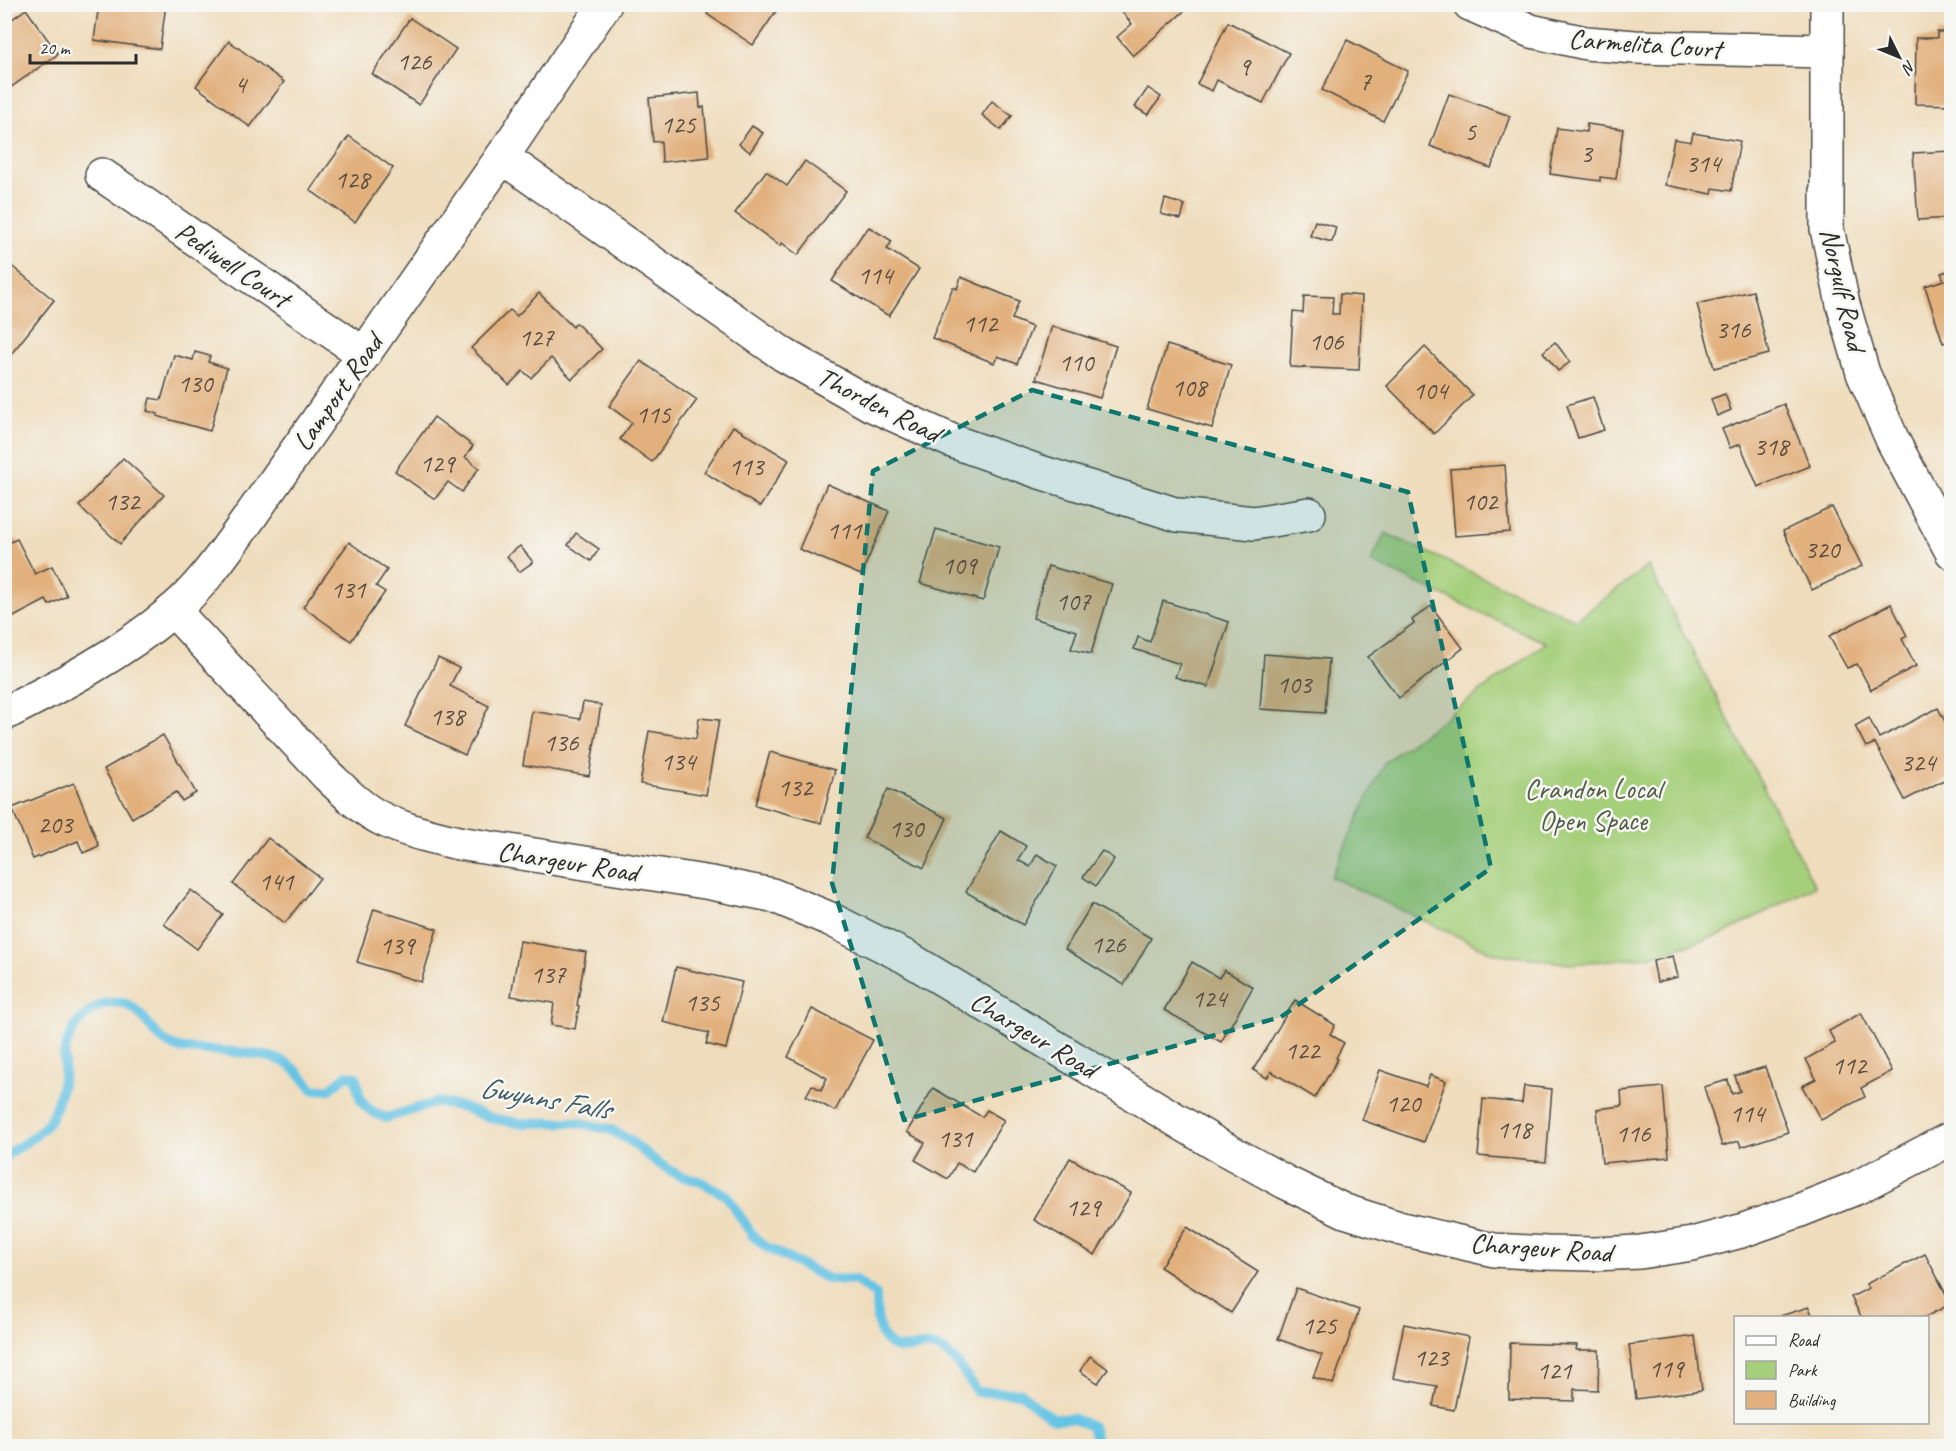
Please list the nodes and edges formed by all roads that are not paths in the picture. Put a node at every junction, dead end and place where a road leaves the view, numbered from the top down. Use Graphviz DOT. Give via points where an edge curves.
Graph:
graph roads {
  1 [pos="605,4"];
  2 [pos="1470,4"];
  3 [pos="1827,4"];
  4 [pos="1826,51"];
  5 [pos="502,157"];
  6 [pos="102,175"];
  7 [pos="364,354"];
  8 [pos="1309,514"];
  9 [pos="1952,552"];
  10 [pos="173,610"];
  11 [pos="4,714"];
  12 [pos="1952,1138"];
  1 -- 5 [label="street, Lamport Road"];
  2 -- 4 [label="street, Carmelita Court" via="1531,32 1586,43"];
  3 -- 4 [label="street, Norgulf Road"];
  4 -- 9 [label="street, Norgulf Road" via="1827,229 1843,304 1863,373 1893,441"];
  5 -- 7 [label="street, Lamport Road"];
  5 -- 8 [label="street, Thorden Road" via="784,355 870,404 952,441 1178,515 1254,523"];
  6 -- 7 [label="street, Pediwell Court"];
  7 -- 10 [label="street, Lamport Road" via="245,524"];
  10 -- 11 [label="street, Lamport Road" via="116,653"];
  10 -- 12 [label="street, Chargeur Road" via="327,775 380,818 458,843 772,895 906,957 1285,1182 1345,1211 1401,1229 1494,1250 1546,1253 1640,1252 1692,1244 1741,1231 1856,1188"];
}
